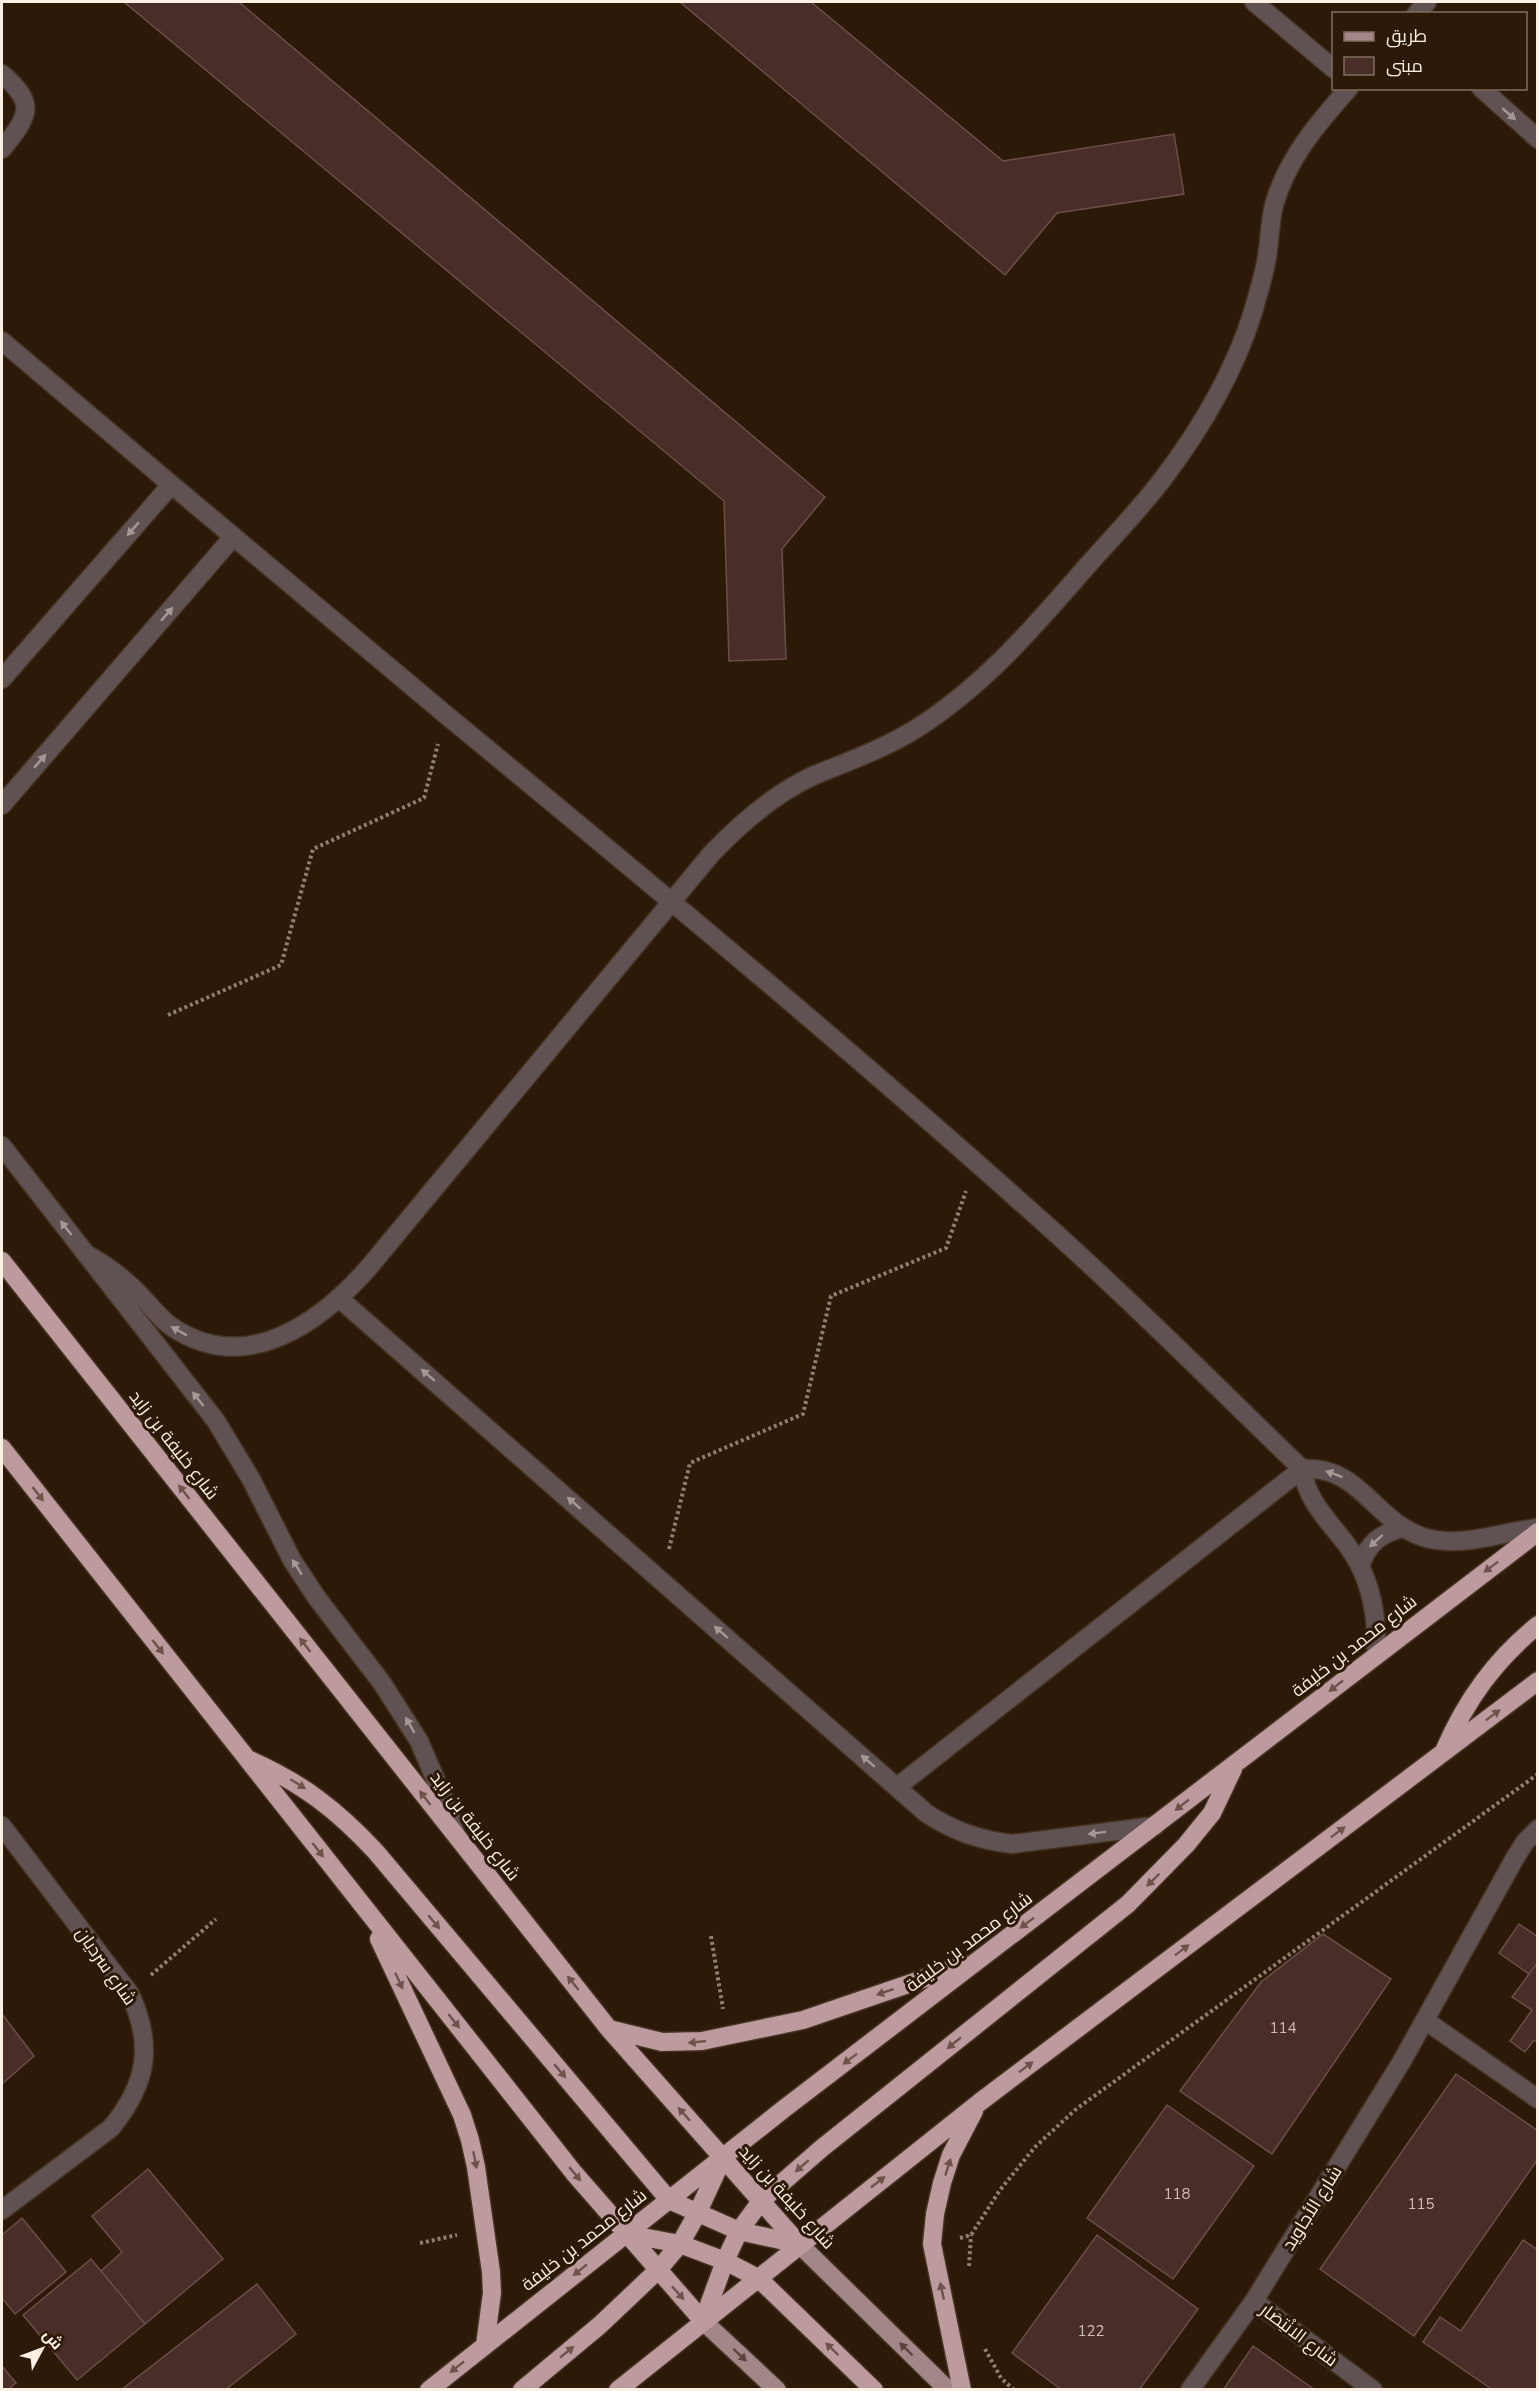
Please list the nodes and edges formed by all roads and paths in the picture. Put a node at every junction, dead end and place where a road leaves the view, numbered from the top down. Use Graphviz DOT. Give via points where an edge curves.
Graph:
graph roads {
  1 [pos="1254,2"];
  2 [pos="1332,67"];
  3 [pos="2,74"];
  4 [pos="1346,90"];
  5 [pos="1482,90"];
  6 [pos="1538,139"];
  7 [pos="2,148"];
  8 [pos="2,341"];
  9 [pos="171,484"];
  10 [pos="233,537"];
  11 [pos="2,679"];
  12 [pos="447,715"];
  13 [pos="2,805"];
  14 [pos="673,901"];
  15 [pos="168,1015"];
  16 [pos="2,1146"];
  17 [pos="976,1163"];
  18 [pos="86,1254"];
  19 [pos="2,1261"];
  20 [pos="340,1299"];
  21 [pos="2,1448"];
  22 [pos="1302,1469"];
  23 [pos="1402,1528"];
  24 [pos="1538,1530"];
  25 [pos="1360,1566"];
  26 [pos="661,1579"];
  27 [pos="1538,1625"];
  28 [pos="1376,1656"];
  29 [pos="1538,1681"];
  30 [pos="1443,1753"];
  31 [pos="245,1758"];
  32 [pos="1234,1764"];
  33 [pos="1538,1774"];
  34 [pos="897,1787"];
  35 [pos="2,1826"];
  36 [pos="1155,1826"];
  37 [pos="1538,1829"];
  38 [pos="456,1837"];
  39 [pos="365,1910"];
  40 [pos="216,1918"];
  41 [pos="711,1936"];
  42 [pos="980,1959"];
  43 [pos="130,1994"];
  44 [pos="1426,2021"];
  45 [pos="609,2029"];
  46 [pos="728,2036"];
  47 [pos="1538,2099"];
  48 [pos="980,2102"];
  49 [pos="723,2158"];
  50 [pos="669,2200"];
  51 [pos="761,2201"];
  52 [pos="2,2210"];
  53 [pos="697,2214"];
  54 [pos="485,2229"];
  55 [pos="740,2231"];
  56 [pos="626,2234"];
  57 [pos="420,2243"];
  58 [pos="680,2244"];
  59 [pos="799,2244"];
  60 [pos="932,2244"];
  61 [pos="725,2261"];
  62 [pos="658,2270"];
  63 [pos="758,2278"];
  64 [pos="1254,2301"];
  65 [pos="704,2321"];
  66 [pos="485,2345"];
  67 [pos="429,2390"];
  68 [pos="522,2390"];
  69 [pos="618,2390"];
  70 [pos="777,2390"];
  71 [pos="874,2390"];
  72 [pos="948,2390"];
  73 [pos="962,2390"];
  74 [pos="1190,2390"];
  75 [pos="1372,2390"];
  1 -- 2 [label="street"];
  3 -- 7 [label="street" via="19,88 26,108 19,128"];
  4 -- 14 [label="street" via="1298,149 1282,181 1274,207 1266,266 1231,367 1210,408 1160,483 1007,657 977,684 912,731 814,776 759,810 712,853"];
  5 -- 6 [label="street, one-way"];
  8 -- 9 [label="street"];
  9 -- 10 [label="street"];
  9 -- 11 [label="street, one-way"];
  10 -- 12 [label="street"];
  13 -- 10 [label="street, one-way"];
  12 -- 14 [label="street"];
  12 -- 15 [label="path" via="424,798 313,849 281,965"];
  14 -- 17 [label="street"];
  14 -- 20 [label="street"];
  18 -- 16 [label="street, one-way"];
  17 -- 22 [label="street" via="1054,1232"];
  17 -- 26 [label="path" via="946,1248 831,1296 802,1414 690,1463"];
  20 -- 18 [label="street, one-way" via="303,1326 276,1339 237,1346 215,1344 172,1327 124,1279"];
  38 -- 18 [label="street, one-way" via="433,1772 402,1711 292,1560 216,1421"];
  38 -- 19 [label="highway, شارع خليفة بن زايد, one-way"];
  26 -- 20 [label="street, one-way"];
  21 -- 31 [label="highway, one-way"];
  23 -- 22 [label="street, one-way" via="1352,1482 1314,1468"];
  22 -- 25 [label="street" via="1308,1495"];
  22 -- 34 [label="street"];
  23 -- 24 [label="street" via="1444,1542"];
  23 -- 25 [label="street, one-way" via="1375,1539"];
  24 -- 28 [label="highway, شارع محمد بن خليفة, one-way"];
  25 -- 28 [label="street" via="1374,1610"];
  34 -- 26 [label="street, one-way"];
  27 -- 30 [label="highway" via="1495,1664 1474,1692"];
  28 -- 32 [label="highway, شارع محمد بن خليفة, one-way"];
  30 -- 29 [label="highway, one-way"];
  48 -- 30 [label="highway, one-way"];
  31 -- 39 [label="highway, one-way"];
  31 -- 50 [label="highway, one-way" via="283,1775 348,1822"];
  32 -- 36 [label="highway, شارع محمد بن خليفة, one-way"];
  32 -- 51 [label="highway, one-way" via="1212,1813 1128,1904"];
  33 -- 60 [label="path" via="1075,2110 1035,2147 1000,2190 971,2235"];
  36 -- 34 [label="street, one-way" via="1012,1844 989,1841 944,1825"];
  35 -- 43 [label="street, شارع سرديان"];
  36 -- 42 [label="highway, شارع محمد بن خليفة, one-way"];
  37 -- 44 [label="street, شارع الأجاويد" via="1515,1858"];
  45 -- 38 [label="highway, شارع خليفة بن زايد, one-way"];
  39 -- 54 [label="highway, one-way" via="462,2115 476,2168"];
  39 -- 56 [label="highway, one-way"];
  40 -- 43 [label="path"];
  41 -- 46 [label="path"];
  42 -- 46 [label="highway, one-way" via="803,2020"];
  42 -- 49 [label="highway, شارع محمد بن خليفة, one-way"];
  43 -- 52 [label="street, شارع سرديان" via="138,2012 145,2051 135,2093 124,2112 111,2128"];
  44 -- 47 [label="street"];
  44 -- 64 [label="street, شارع الأجاويد"];
  46 -- 45 [label="highway, one-way" via="662,2042"];
  49 -- 45 [label="highway, شارع خليفة بن زايد, one-way"];
  59 -- 48 [label="highway, one-way"];
  60 -- 48 [label="highway, one-way" via="935,2214 951,2155"];
  49 -- 50 [label="highway, شارع محمد بن خليفة"];
  49 -- 51 [label="highway, شارع خليفة بن زايد"];
  49 -- 53 [label="highway"];
  50 -- 53 [label="highway"];
  50 -- 56 [label="highway, شارع محمد بن خليفة"];
  51 -- 55 [label="highway"];
  51 -- 59 [label="highway, شارع خليفة بن زايد"];
  53 -- 55 [label="highway"];
  53 -- 58 [label="highway"];
  54 -- 57 [label="path"];
  54 -- 66 [label="highway" via="492,2293"];
  55 -- 59 [label="highway"];
  55 -- 61 [label="highway"];
  56 -- 58 [label="highway"];
  56 -- 62 [label="highway"];
  56 -- 66 [label="highway, شارع محمد بن خليفة, one-way"];
  58 -- 61 [label="highway"];
  58 -- 62 [label="highway"];
  59 -- 63 [label="highway"];
  72 -- 59 [label="main road, شارع خليفة بن زايد, one-way"];
  73 -- 60 [label="highway, one-way"];
  61 -- 63 [label="highway"];
  61 -- 65 [label="highway"];
  62 -- 65 [label="highway, one-way"];
  68 -- 62 [label="highway, one-way"];
  63 -- 65 [label="highway"];
  71 -- 63 [label="highway, one-way"];
  64 -- 74 [label="street, شارع الأجاويد"];
  64 -- 75 [label="street, شارع الانْتِصَار"];
  65 -- 69 [label="highway"];
  65 -- 70 [label="main road, one-way"];
  66 -- 67 [label="highway, شارع محمد بن خليفة, one-way"];
}
